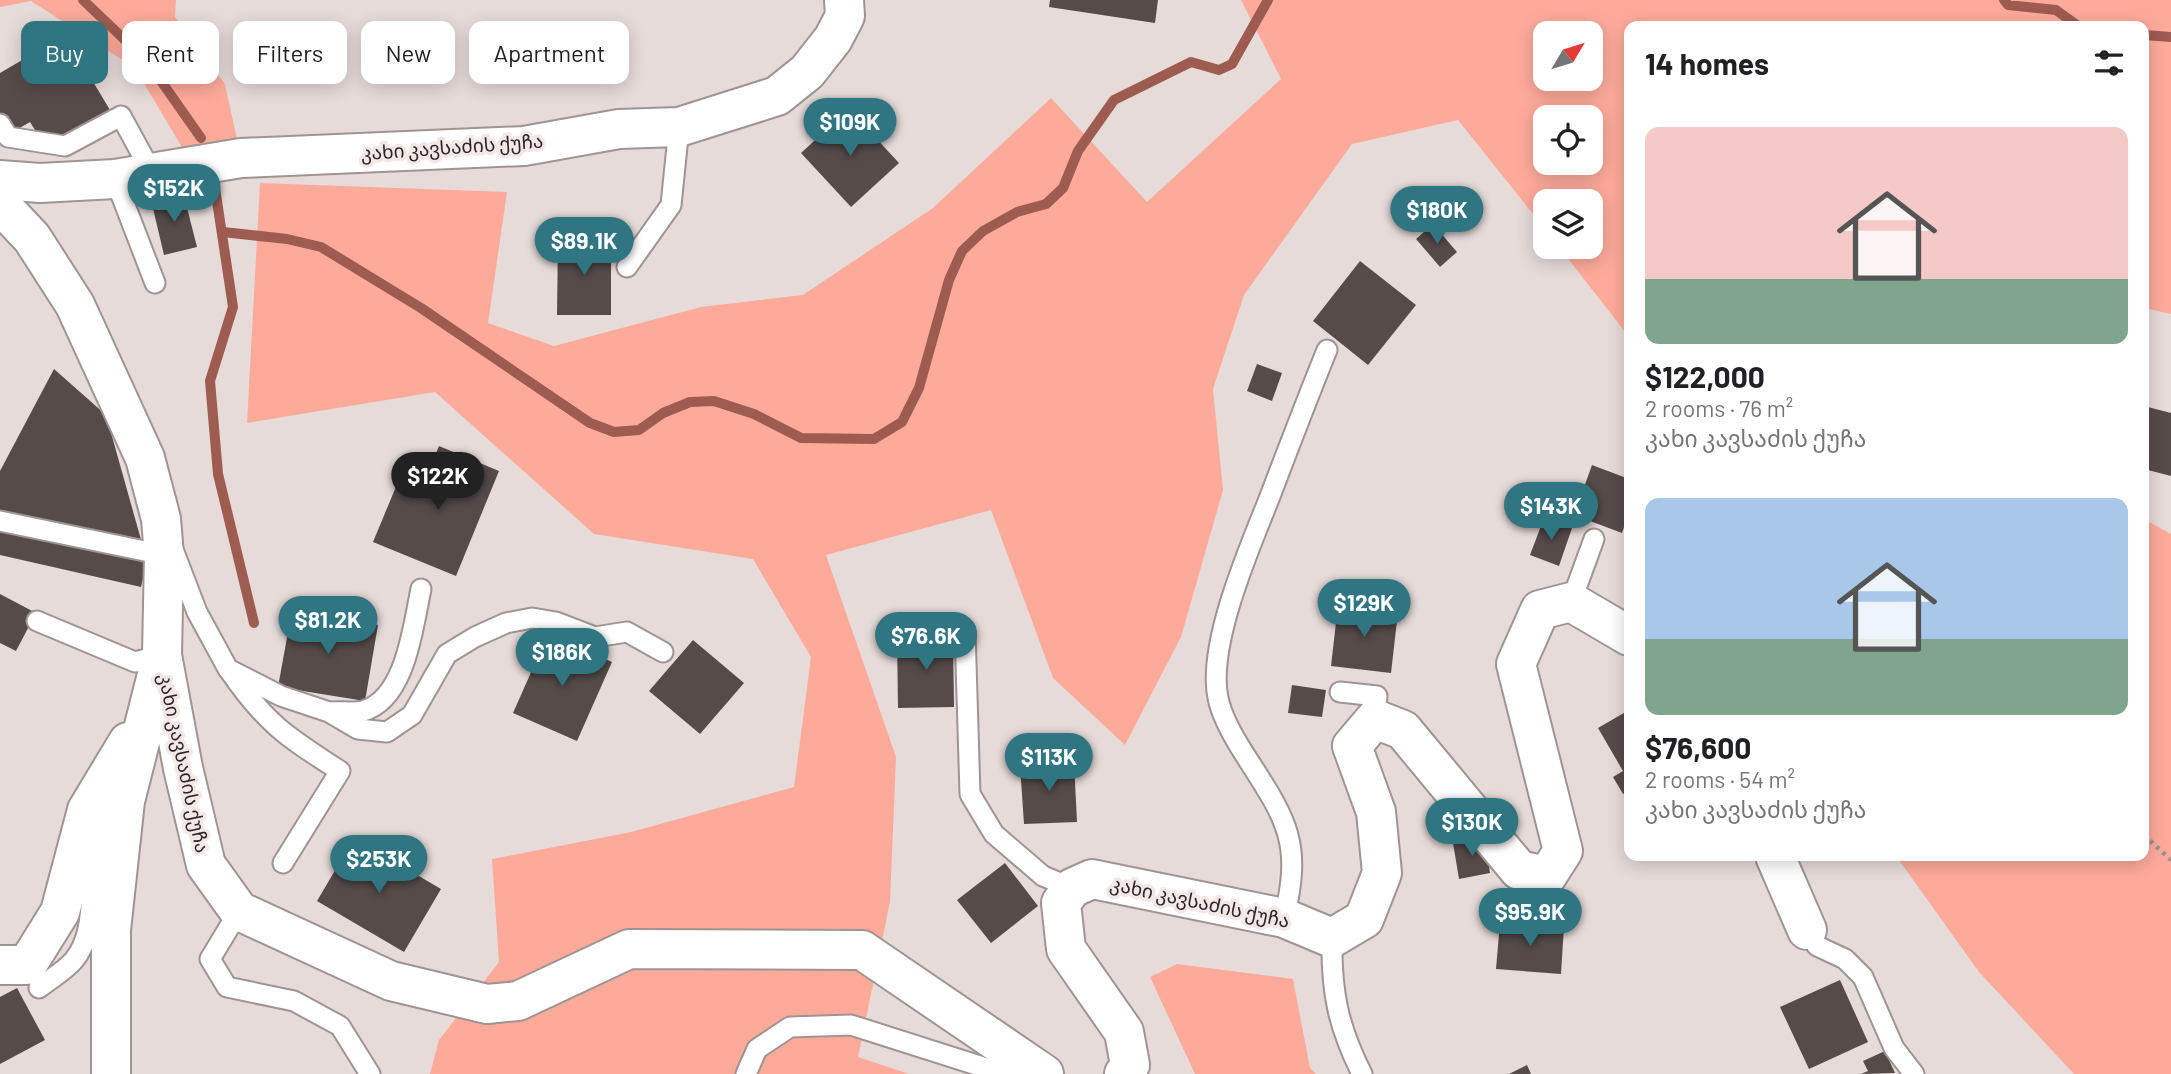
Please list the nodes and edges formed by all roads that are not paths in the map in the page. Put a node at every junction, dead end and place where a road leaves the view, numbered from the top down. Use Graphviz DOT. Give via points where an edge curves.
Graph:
graph roads {
  1 [pos="844,0"];
  2 [pos="0,124"];
  3 [pos="679,127"];
  4 [pos="152,173"];
  5 [pos="115,179"];
  6 [pos="0,180"];
  7 [pos="0,204"];
  8 [pos="627,267"];
  9 [pos="155,283"];
  10 [pos="1327,350"];
  11 [pos="0,521"];
  12 [pos="163,537"];
  13 [pos="1594,539"];
  14 [pos="421,589"];
  15 [pos="1571,602"];
  16 [pos="37,621"];
  17 [pos="965,630"];
  18 [pos="1624,633"];
  19 [pos="663,652"];
  20 [pos="162,655"];
  21 [pos="228,669"];
  22 [pos="1340,692"];
  23 [pos="152,702"];
  24 [pos="329,712"];
  25 [pos="1375,719"];
  26 [pos="125,801"];
  27 [pos="1777,861"];
  28 [pos="283,863"];
  29 [pos="1072,888"];
  30 [pos="239,911"];
  31 [pos="1284,918"];
  32 [pos="1807,930"];
  33 [pos="1332,938"];
  34 [pos="0,965"];
  35 [pos="39,988"];
  36 [pos="111,1074"];
  37 [pos="370,1074"];
  38 [pos="746,1074"];
  39 [pos="1005,1074"];
  40 [pos="1044,1074"];
  41 [pos="1124,1074"];
  42 [pos="1363,1074"];
  43 [pos="1914,1074"];
  1 -- 3 [label="street, კახი კავსაძის ქუჩა" via="845,16 833,38 807,72 777,96"];
  2 -- 4 [label="lane" via="8,137 65,146 121,116"];
  3 -- 4 [label="street, კახი კავსაძის ქუჩა" via="619,129 524,146 241,158"];
  3 -- 8 [label="lane" via="671,205"];
  4 -- 5 [label="street, კახი კავსაძის ქუჩა"];
  5 -- 6 [label="street, კახი კავსაძის ქუჩა"];
  5 -- 9 [label="lane"];
  7 -- 12 [label="street, კახი კავსაძის ქუჩა" via="32,238 75,305 145,458"];
  10 -- 31 [label="lane" via="1235,585 1219,651 1218,697 1232,735 1279,811 1293,847 1293,881"];
  11 -- 12 [label="lane"];
  12 -- 20 [label="street, კახი კავსაძის ქუჩა"];
  12 -- 21 [label="lane"];
  13 -- 15 [label="lane"];
  14 -- 24 [label="lane" via="394,688 364,711"];
  15 -- 18 [label="street"];
  15 -- 25 [label="street" via="1540,610 1516,664 1563,850 1547,876 1518,870 1403,730"];
  16 -- 20 [label="lane" via="135,662"];
  17 -- 29 [label="lane" via="970,794 994,834 1043,876"];
  19 -- 24 [label="lane" via="626,632 595,637 532,618 475,637 447,654 412,715 387,732 358,729"];
  20 -- 23 [label="street, კახი კავსაძის ქუჩა"];
  20 -- 30 [label="street, კახი კავსაძის ქუჩა" via="206,865"];
  21 -- 24 [label="lane" via="281,696"];
  21 -- 28 [label="lane" via="278,731 340,771"];
  22 -- 25 [label="lane" via="1377,696"];
  23 -- 26 [label="street, კახი კავსაძის ქუჩა"];
  23 -- 34 [label="street, კახი კავსაძის ქუჩა" via="87,810 60,912 27,965"];
  25 -- 33 [label="street" via="1352,746 1376,812 1382,873 1364,919"];
  26 -- 35 [label="lane" via="106,823 96,855 87,930 75,960"];
  26 -- 36 [label="street, კახი კავსაძის ქუჩა" via="111,930"];
  27 -- 32 [label="street"];
  29 -- 31 [label="street, კახი კავსაძის ქუჩა" via="1092,879"];
  29 -- 41 [label="street" via="1061,903 1066,949 1124,1032 1130,1065"];
  30 -- 37 [label="lane" via="210,959 227,986 294,1001 340,1026"];
  30 -- 40 [label="street, კახი კავსაძის ქუჩა" via="391,981 487,1004 518,1001 629,949 862,950"];
  31 -- 33 [label="street, კახი კავსაძის ქუჩა"];
  32 -- 43 [label="lane" via="1817,946 1845,959 1863,977 1894,1048"];
  33 -- 42 [label="lane" via="1331,983 1346,1041"];
  38 -- 39 [label="lane" via="757,1049 790,1027 851,1024"];
}
